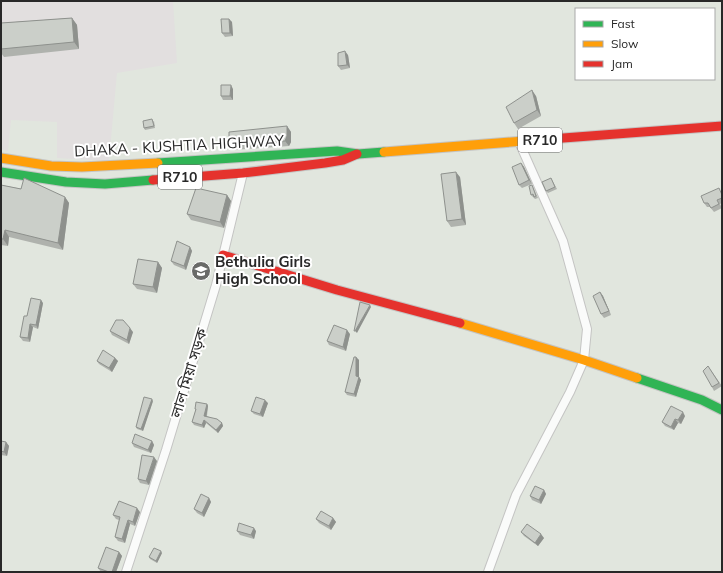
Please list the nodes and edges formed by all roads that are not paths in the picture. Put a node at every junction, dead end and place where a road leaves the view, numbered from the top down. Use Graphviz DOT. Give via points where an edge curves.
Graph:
graph roads {
  1 [pos="722,126"];
  2 [pos="519,142"];
  3 [pos="358,154"];
  4 [pos="1,158"];
  5 [pos="1,172"];
  6 [pos="243,173"];
  7 [pos="223,255"];
  8 [pos="584,360"];
  9 [pos="722,410"];
  10 [pos="126,572"];
  11 [pos="488,572"];
  1 -- 2 [label="main road, DHAKA - KUSHTIA HIGHWAY / R710"];
  2 -- 3 [label="main road, DHAKA - KUSHTIA HIGHWAY / R710"];
  2 -- 8 [label="street" via="563,241 586,329"];
  3 -- 4 [label="main road, DHAKA - KUSHTIA HIGHWAY / R710" via="337,151 82,167 51,166"];
  3 -- 6 [label="main road, DHAKA - KUSHTIA HIGHWAY / R710" via="334,162"];
  5 -- 6 [label="main road, DHAKA - KUSHTIA HIGHWAY / R710" via="66,182 105,184"];
  6 -- 7 [label="street, লাল মিয়া সড়ক"];
  7 -- 8 [label="main road"];
  7 -- 10 [label="street, লাল মিয়া সড়ক" via="214,292"];
  8 -- 9 [label="main road" via="702,400"];
  8 -- 11 [label="street" via="516,495"];
}
